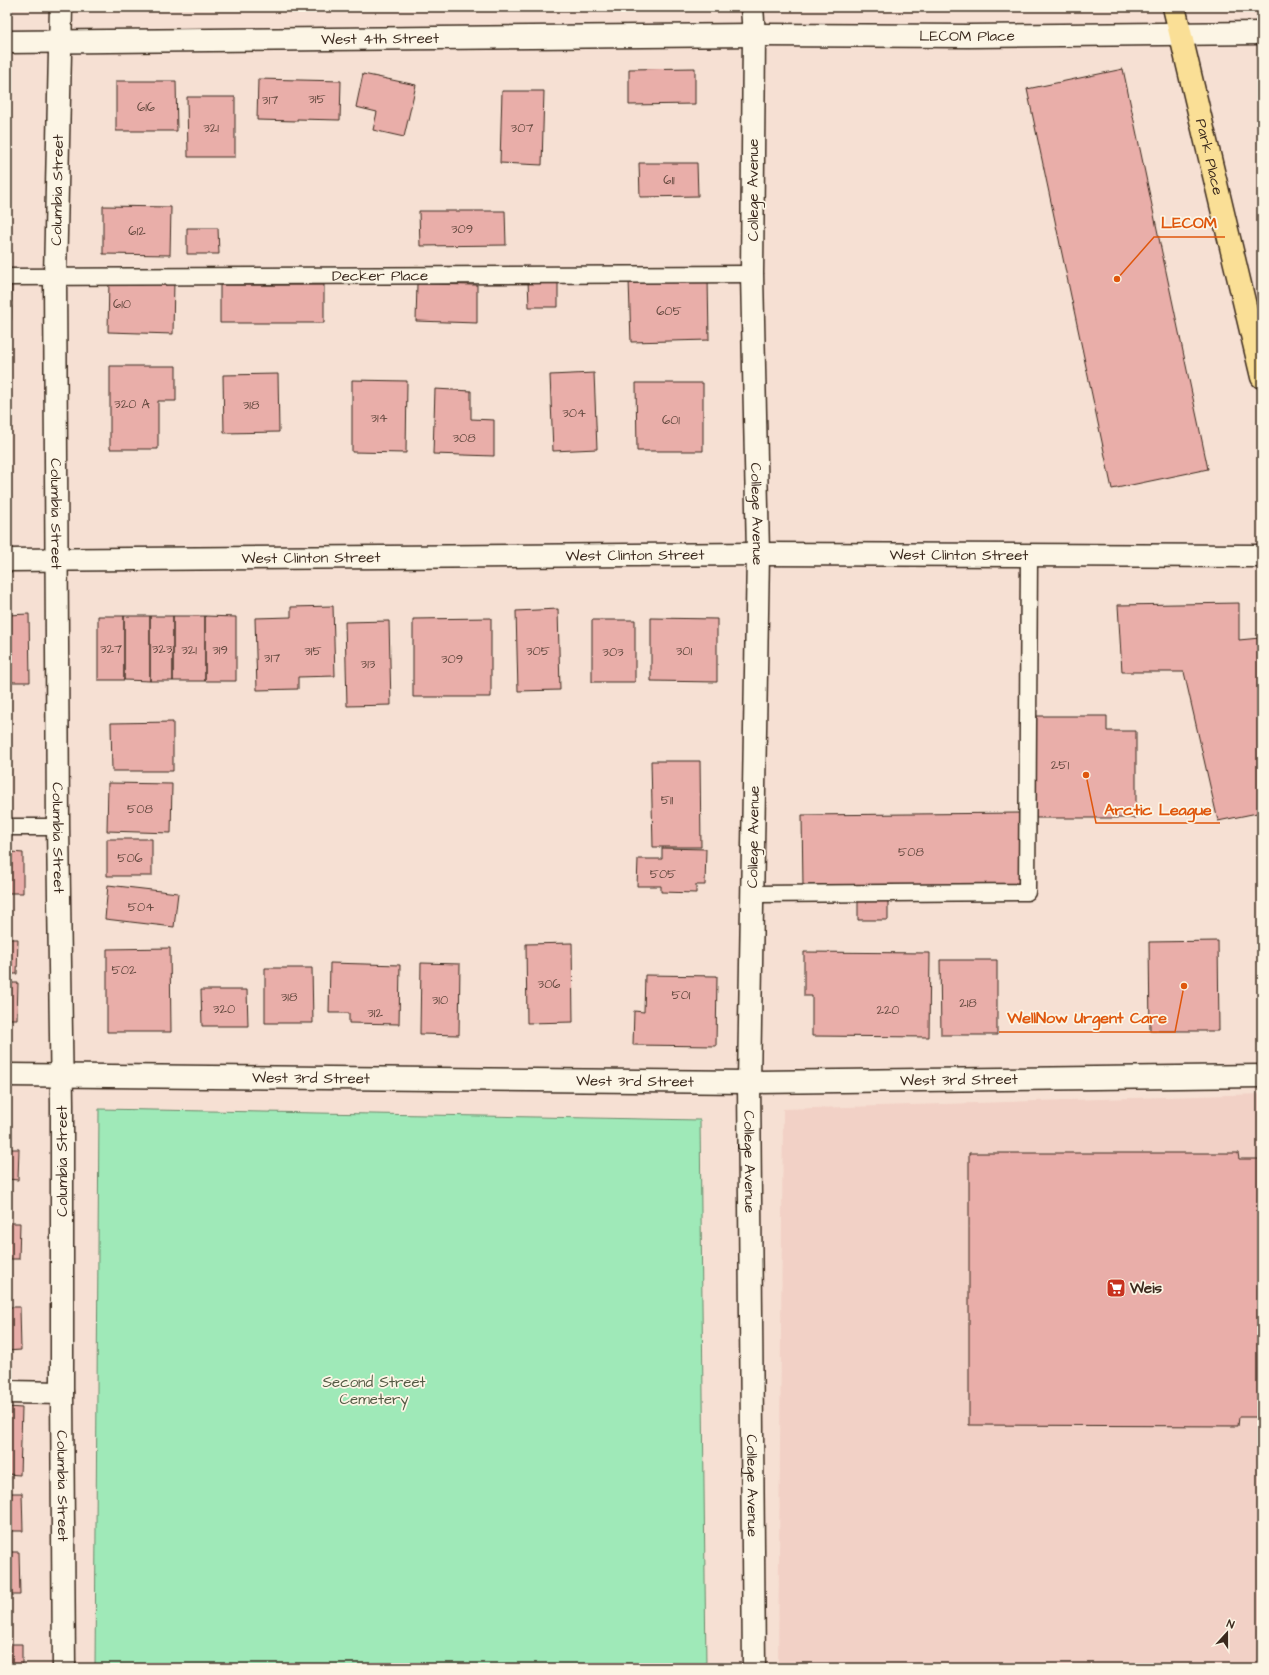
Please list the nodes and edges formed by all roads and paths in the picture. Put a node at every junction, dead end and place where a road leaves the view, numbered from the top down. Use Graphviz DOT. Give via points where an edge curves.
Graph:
graph roads {
  1 [pos="61,7"];
  2 [pos="752,7"];
  3 [pos="1174,7"];
  4 [pos="1262,33"];
  5 [pos="754,35"];
  6 [pos="1180,35"];
  7 [pos="7,42"];
  8 [pos="61,42"];
  9 [pos="752,274"];
  10 [pos="7,277"];
  11 [pos="55,277"];
  12 [pos="1262,377"];
  13 [pos="758,554"];
  14 [pos="1029,555"];
  15 [pos="1262,556"];
  16 [pos="7,560"];
  17 [pos="57,560"];
  18 [pos="7,827"];
  19 [pos="58,827"];
  20 [pos="752,894"];
  21 [pos="7,1075"];
  22 [pos="62,1075"];
  23 [pos="1262,1076"];
  24 [pos="749,1082"];
  25 [pos="7,1392"];
  26 [pos="62,1393"];
  27 [pos="64,1668"];
  28 [pos="754,1668"];
  1 -- 8 [label="street, Columbia Street"];
  2 -- 5 [label="street, College Avenue"];
  3 -- 6 [label="main road, Park Place"];
  4 -- 6 [label="street"];
  5 -- 6 [label="street, LECOM Place"];
  5 -- 8 [label="street, West 4th Street"];
  5 -- 9 [label="street, College Avenue"];
  6 -- 12 [label="main road, Park Place"];
  7 -- 8 [label="street, West 4th Street"];
  8 -- 11 [label="street, Columbia Street"];
  9 -- 11 [label="lane, Decker Place"];
  9 -- 13 [label="street, College Avenue"];
  10 -- 11 [label="lane, Decker Place"];
  11 -- 17 [label="street, Columbia Street"];
  13 -- 14 [label="street, West Clinton Street"];
  13 -- 17 [label="street, West Clinton Street"];
  13 -- 20 [label="street, College Avenue"];
  14 -- 15 [label="street, West Clinton Street"];
  14 -- 20 [label="lane" via="1027,892"];
  16 -- 17 [label="street, West Clinton Street"];
  17 -- 19 [label="street, Columbia Street"];
  18 -- 19 [label="lane"];
  19 -- 22 [label="street, Columbia Street"];
  20 -- 24 [label="street, College Avenue"];
  21 -- 22 [label="street, West 3rd Street"];
  22 -- 24 [label="street, West 3rd Street"];
  22 -- 26 [label="street, Columbia Street"];
  23 -- 24 [label="street, West 3rd Street"];
  24 -- 28 [label="street, College Avenue"];
  25 -- 26 [label="street"];
  26 -- 27 [label="street, Columbia Street"];
}
